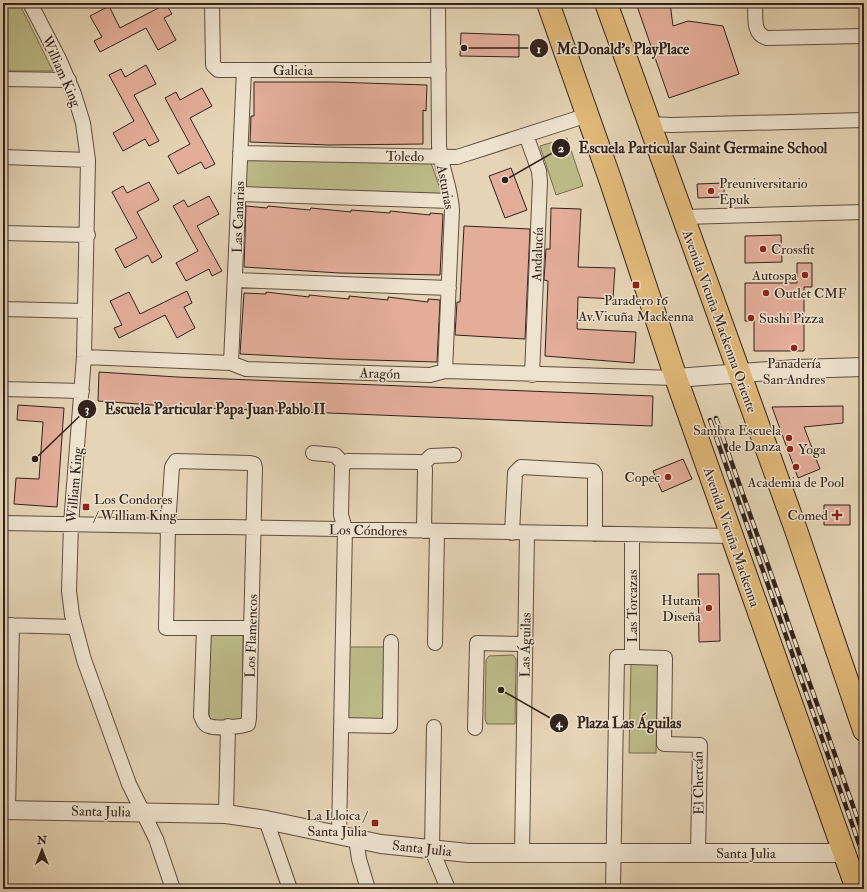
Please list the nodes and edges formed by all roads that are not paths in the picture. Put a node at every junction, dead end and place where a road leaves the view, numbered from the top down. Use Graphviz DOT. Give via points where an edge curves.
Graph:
graph roads {
  1 [pos="30,3"];
  2 [pos="212,3"];
  3 [pos="438,3"];
  4 [pos="548,3"];
  5 [pos="606,3"];
  6 [pos="755,3"];
  7 [pos="864,36"];
  8 [pos="244,70"];
  9 [pos="439,70"];
  10 [pos="3,79"];
  11 [pos="69,80"];
  12 [pos="588,115"];
  13 [pos="864,120"];
  14 [pos="649,124"];
  15 [pos="526,135"];
  16 [pos="240,153"];
  17 [pos="440,157"];
  18 [pos="3,158"];
  19 [pos="88,160"];
  20 [pos="238,194"];
  21 [pos="452,200"];
  22 [pos="864,212"];
  23 [pos="682,217"];
  24 [pos="3,233"];
  25 [pos="88,236"];
  26 [pos="235,280"];
  27 [pos="449,288"];
  28 [pos="3,308"];
  29 [pos="86,311"];
  30 [pos="84,357"];
  31 [pos="231,363"];
  32 [pos="864,367"];
  33 [pos="445,371"];
  34 [pos="739,373"];
  35 [pos="532,375"];
  36 [pos="676,378"];
  37 [pos="3,389"];
  38 [pos="82,390"];
  39 [pos="313,453"];
  40 [pos="454,455"];
  41 [pos="344,464"];
  42 [pos="424,464"];
  43 [pos="3,523"];
  44 [pos="71,524"];
  45 [pos="168,526"];
  46 [pos="255,528"];
  47 [pos="345,529"];
  48 [pos="431,531"];
  49 [pos="512,533"];
  50 [pos="527,533"];
  51 [pos="595,534"];
  52 [pos="632,535"];
  53 [pos="732,536"];
  54 [pos="7,625"];
  55 [pos="74,627"];
  56 [pos="204,628"];
  57 [pos="251,628"];
  58 [pos="391,642"];
  59 [pos="435,643"];
  60 [pos="526,644"];
  61 [pos="632,657"];
  62 [pos="341,725"];
  63 [pos="228,726"];
  64 [pos="434,727"];
  65 [pos="475,728"];
  66 [pos="864,730"];
  67 [pos="6,810"];
  68 [pos="142,812"];
  69 [pos="226,814"];
  70 [pos="266,820"];
  71 [pos="348,837"];
  72 [pos="432,850"];
  73 [pos="698,853"];
  74 [pos="844,853"];
  75 [pos="522,854"];
  76 [pos="613,854"];
  77 [pos="173,889"];
  78 [pos="290,889"];
  79 [pos="368,889"];
  80 [pos="448,889"];
  81 [pos="613,889"];
  82 [pos="857,889"];
  1 -- 11 [label="street, William King"];
  2 -- 8 [label="street, Galicia" via="213,65 218,70"];
  3 -- 9 [label="street, Asturias"];
  4 -- 12 [label="main road, Avenida Vicuña Mackenna"];
  5 -- 14 [label="main road, Avenida Vicuña Mackenna Oriente"];
  6 -- 7 [label="street" via="757,29 760,35 767,38"];
  8 -- 9 [label="street, Galicia"];
  8 -- 16 [label="street, Las Canarias"];
  9 -- 17 [label="street, Asturias"];
  10 -- 11 [label="street"];
  11 -- 19 [label="street, William King" via="83,123"];
  12 -- 15 [label="street, Toledo"];
  12 -- 36 [label="main road, Avenida Vicuña Mackenna"];
  13 -- 14 [label="street"];
  14 -- 23 [label="main road, Avenida Vicuña Mackenna Oriente"];
  15 -- 17 [label="street, Toledo" via="465,155"];
  15 -- 35 [label="street, Andalucía" via="539,171 540,182"];
  16 -- 17 [label="street, Toledo"];
  16 -- 20 [label="street, Las Canarias"];
  17 -- 21 [label="street, Asturias"];
  18 -- 19 [label="street"];
  19 -- 25 [label="street, William King"];
  20 -- 21 [label="street"];
  20 -- 26 [label="street, Las Canarias"];
  21 -- 27 [label="street, Asturias"];
  22 -- 23 [label="street"];
  23 -- 34 [label="main road, Avenida Vicuña Mackenna Oriente"];
  24 -- 25 [label="street"];
  25 -- 29 [label="street, William King"];
  26 -- 27 [label="street"];
  26 -- 31 [label="street, Las Canarias"];
  27 -- 33 [label="street, Asturias"];
  28 -- 29 [label="street"];
  29 -- 30 [label="street, William King"];
  30 -- 31 [label="street, Aragón"];
  30 -- 38 [label="street, William King"];
  31 -- 33 [label="street, Aragón" via="246,369 430,375"];
  32 -- 34 [label="street"];
  33 -- 35 [label="street, Aragón"];
  34 -- 36 [label="street"];
  34 -- 66 [label="main road, Avenida Vicuña Mackenna Oriente"];
  35 -- 36 [label="street, Aragón"];
  36 -- 53 [label="main road, Avenida Vicuña Mackenna"];
  37 -- 38 [label="street"];
  38 -- 44 [label="street, William King"];
  39 -- 41 [label="street" via="334,455"];
  40 -- 42 [label="street" via="431,456"];
  41 -- 42 [label="street" via="348,461"];
  41 -- 47 [label="street" via="341,515"];
  42 -- 48 [label="street"];
  43 -- 44 [label="street, Los Cóndores"];
  44 -- 45 [label="street, Los Cóndores"];
  44 -- 55 [label="street, William King" via="69,591"];
  45 -- 46 [label="street, Los Cóndores"];
  45 -- 46 [label="street, Los Flamencos" via="172,467 176,461 254,464"];
  45 -- 56 [label="street" via="166,628"];
  46 -- 47 [label="street, Los Cóndores"];
  46 -- 57 [label="street, Los Flamencos"];
  47 -- 48 [label="street, Los Cóndores"];
  47 -- 62 [label="street"];
  48 -- 49 [label="street, Los Cóndores"];
  48 -- 59 [label="street"];
  49 -- 50 [label="street, Los Cóndores"];
  49 -- 51 [label="street" via="515,473 521,467 593,471"];
  50 -- 51 [label="street, Los Cóndores"];
  50 -- 60 [label="street, Las Águilas"];
  51 -- 52 [label="street, Los Cóndores"];
  52 -- 53 [label="street, Los Cóndores"];
  52 -- 61 [label="street, Las Torcazas"];
  53 -- 74 [label="main road, Avenida Vicuña Mackenna"];
  54 -- 55 [label="street"];
  54 -- 67 [label="street"];
  55 -- 68 [label="street, William King" via="127,779"];
  56 -- 57 [label="street"];
  56 -- 63 [label="street, Los Flamencos" via="201,716 208,726"];
  57 -- 63 [label="street, Los Flamencos" via="248,724"];
  58 -- 62 [label="street" via="390,726"];
  60 -- 65 [label="street" via="477,644"];
  60 -- 75 [label="street, Las Águilas"];
  61 -- 73 [label="street, El Chercán" via="665,658 664,744 700,745"];
  61 -- 76 [label="street, Las Torcazas" via="617,657"];
  62 -- 71 [label="street"];
  63 -- 69 [label="street"];
  64 -- 72 [label="street"];
  67 -- 68 [label="street, Santa Julia"];
  68 -- 69 [label="street, Santa Julia"];
  68 -- 77 [label="street, William King" via="156,839"];
  69 -- 70 [label="street, Santa Julia"];
  70 -- 71 [label="street, Santa Julia"];
  70 -- 78 [label="street"];
  71 -- 72 [label="street, Santa Julia"];
  71 -- 79 [label="street" via="359,859"];
  72 -- 75 [label="street, Santa Julia"];
  72 -- 80 [label="street"];
  73 -- 74 [label="street, Santa Julia"];
  73 -- 76 [label="street, Santa Julia"];
  74 -- 82 [label="main road, Avenida Vicuña Mackenna"];
  75 -- 76 [label="street, Santa Julia"];
  76 -- 81 [label="street"];
}
